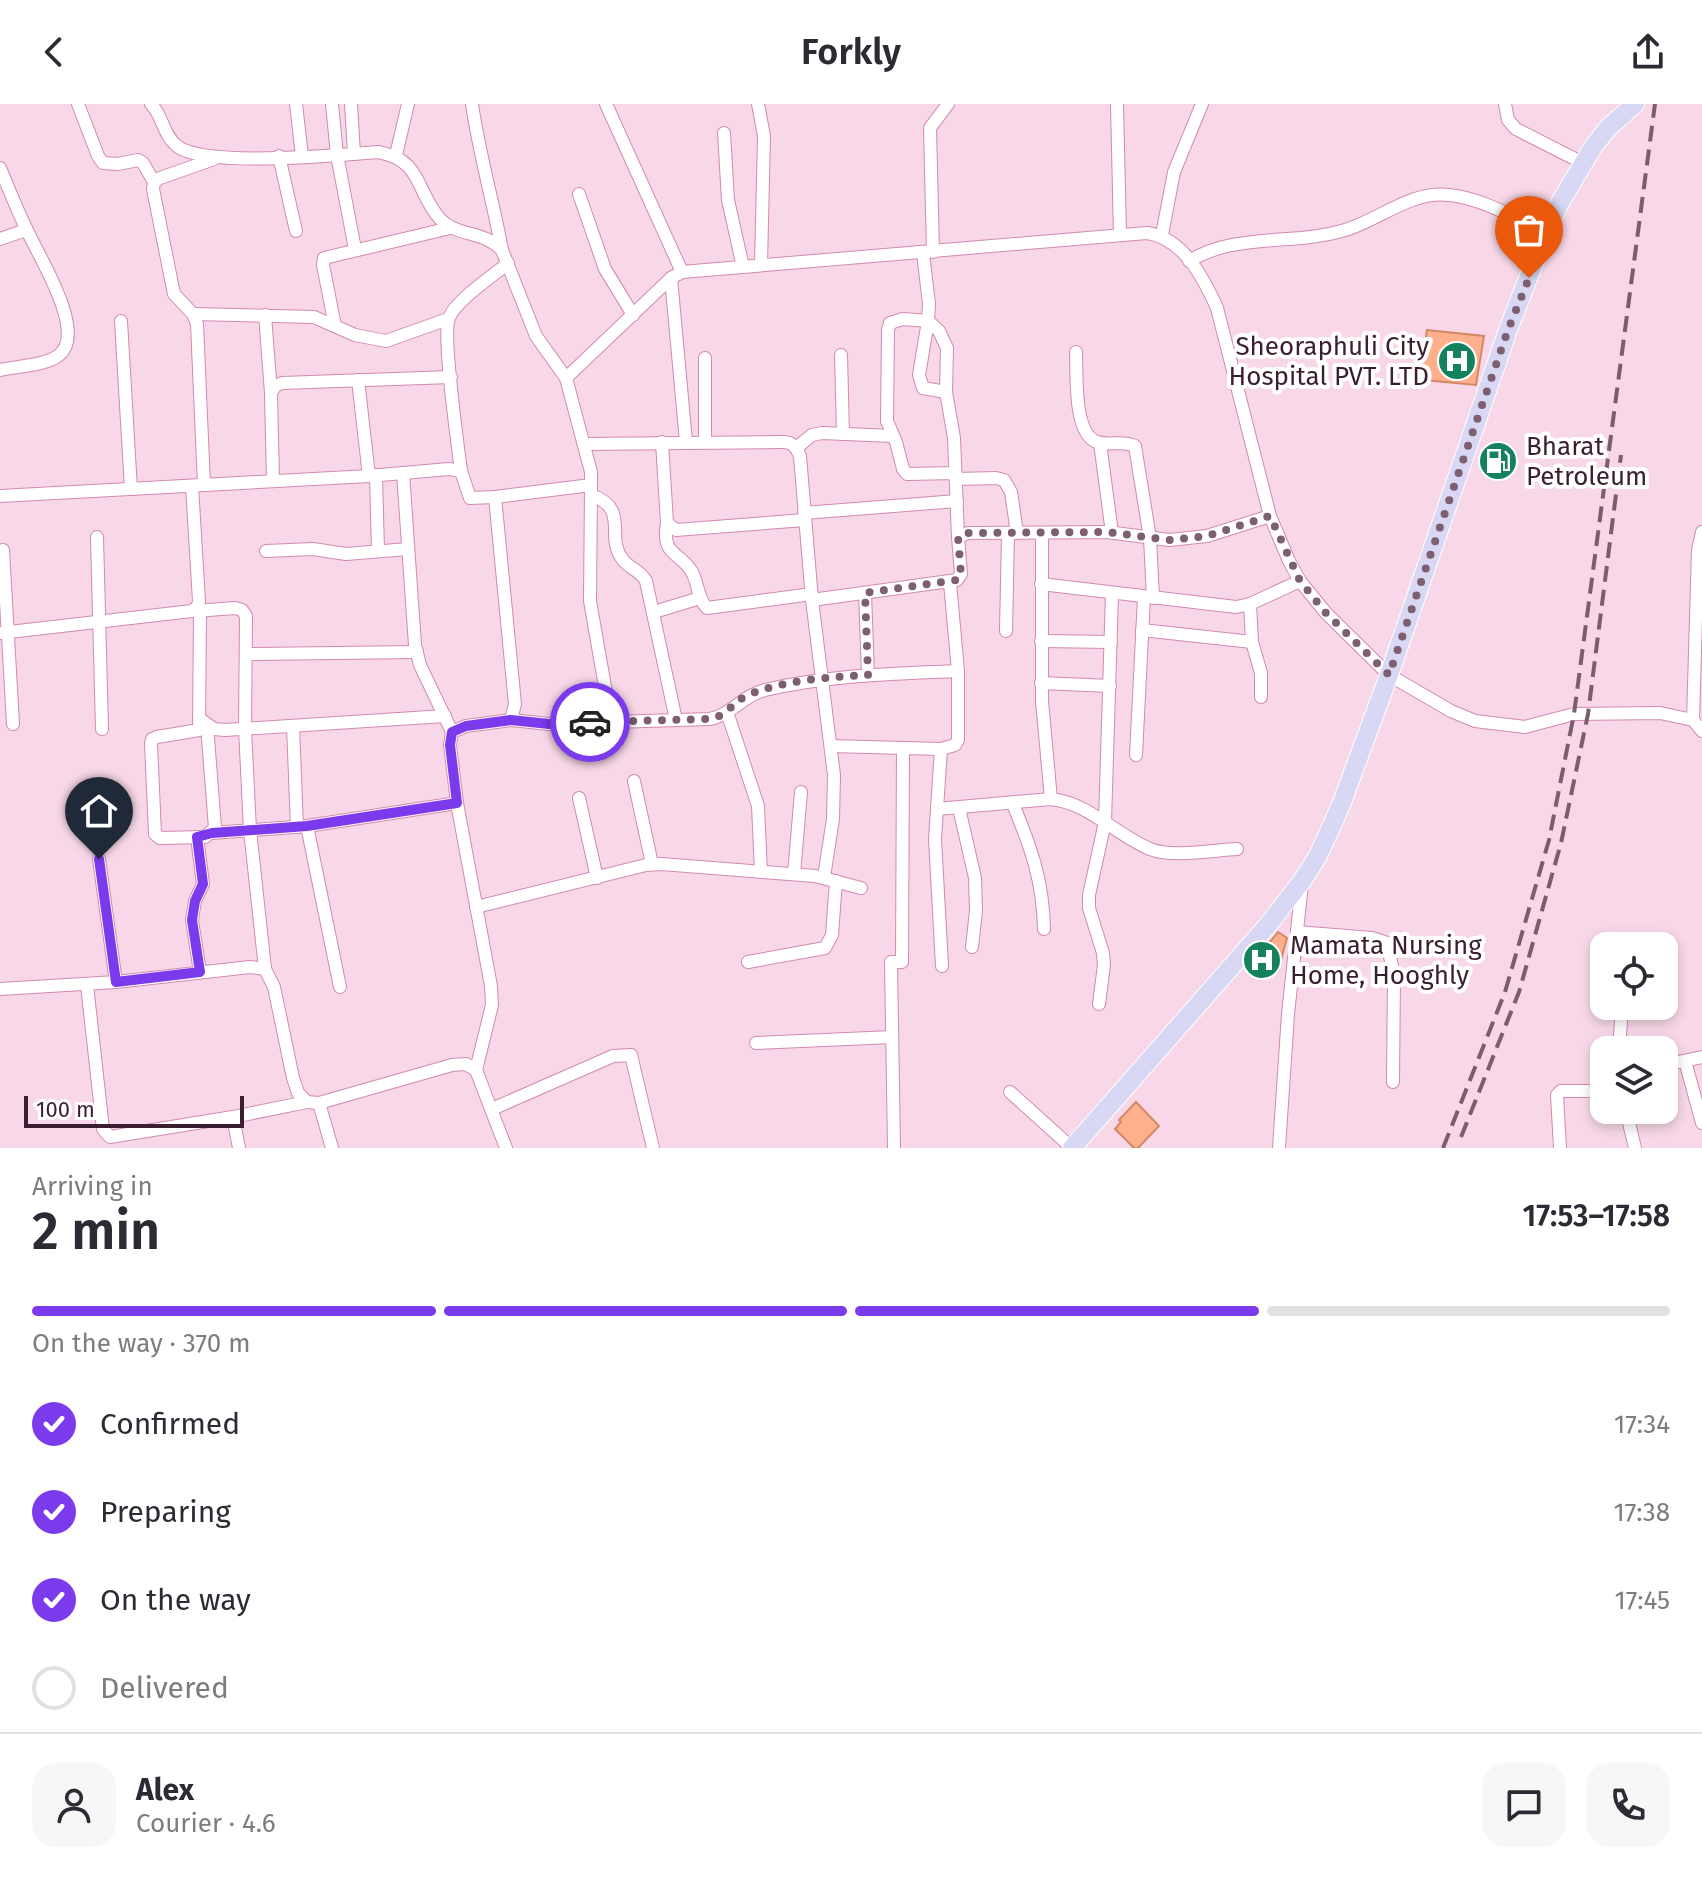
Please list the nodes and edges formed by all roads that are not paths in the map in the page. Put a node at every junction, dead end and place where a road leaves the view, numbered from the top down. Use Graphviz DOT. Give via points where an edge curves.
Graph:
graph roads {
  1 [pos="78,104"];
  2 [pos="151,104"];
  3 [pos="296,104"];
  4 [pos="332,104"];
  5 [pos="351,104"];
  6 [pos="408,104"];
  7 [pos="472,104"];
  8 [pos="606,104"];
  9 [pos="758,104"];
  10 [pos="948,104"];
  11 [pos="1117,104"];
  12 [pos="1202,104"];
  13 [pos="1495,104"];
  14 [pos="1505,104"];
  15 [pos="1626,106"];
  16 [pos="1508,120"];
  17 [pos="724,133"];
  18 [pos="354,154"];
  19 [pos="337,155"];
  20 [pos="396,155"];
  21 [pos="279,156"];
  22 [pos="302,156"];
  23 [pos="218,158"];
  24 [pos="1583,163"];
  25 [pos="0,168"];
  26 [pos="154,182"];
  27 [pos="579,194"];
  28 [pos="450,228"];
  29 [pos="26,230"];
  30 [pos="296,231"];
  31 [pos="1546,232"];
  32 [pos="1120,235"];
  33 [pos="1162,235"];
  34 [pos="0,239"];
  35 [pos="355,249"];
  36 [pos="502,250"];
  37 [pos="928,253"];
  38 [pos="1189,261"];
  39 [pos="508,263"];
  40 [pos="761,265"];
  41 [pos="743,267"];
  42 [pos="676,275"];
  43 [pos="193,314"];
  44 [pos="265,315"];
  45 [pos="633,315"];
  46 [pos="448,319"];
  47 [pos="121,321"];
  48 [pos="928,321"];
  49 [pos="335,326"];
  50 [pos="1076,352"];
  51 [pos="841,355"];
  52 [pos="705,358"];
  53 [pos="0,370"];
  54 [pos="451,377"];
  55 [pos="566,378"];
  56 [pos="358,380"];
  57 [pos="946,392"];
  58 [pos="271,393"];
  59 [pos="843,434"];
  60 [pos="893,436"];
  61 [pos="662,442"];
  62 [pos="686,442"];
  63 [pos="705,442"];
  64 [pos="1100,443"];
  65 [pos="584,444"];
  66 [pos="796,448"];
  67 [pos="461,471"];
  68 [pos="403,473"];
  69 [pos="373,476"];
  70 [pos="956,476"];
  71 [pos="273,481"];
  72 [pos="198,486"];
  73 [pos="131,489"];
  74 [pos="591,490"];
  75 [pos="0,496"];
  76 [pos="495,497"];
  77 [pos="957,501"];
  78 [pos="1270,516"];
  79 [pos="804,517"];
  80 [pos="667,523"];
  81 [pos="1702,532"];
  82 [pos="1012,533"];
  83 [pos="1112,533"];
  84 [pos="1042,534"];
  85 [pos="97,537"];
  86 [pos="958,537"];
  87 [pos="1150,538"];
  88 [pos="408,549"];
  89 [pos="3,550"];
  90 [pos="266,551"];
  91 [pos="378,551"];
  92 [pos="1300,581"];
  93 [pos="950,583"];
  94 [pos="1041,584"];
  95 [pos="865,593"];
  96 [pos="1112,593"];
  97 [pos="812,597"];
  98 [pos="700,598"];
  99 [pos="1148,598"];
  100 [pos="1250,604"];
  101 [pos="196,611"];
  102 [pos="654,612"];
  103 [pos="98,623"];
  104 [pos="1142,630"];
  105 [pos="1006,631"];
  106 [pos="4,633"];
  107 [pos="1041,641"];
  108 [pos="1111,642"];
  109 [pos="1252,642"];
  110 [pos="417,652"];
  111 [pos="246,654"];
  112 [pos="958,671"];
  113 [pos="868,675"];
  114 [pos="1389,675"];
  115 [pos="822,678"];
  116 [pos="1041,683"];
  117 [pos="1110,686"];
  118 [pos="1261,697"];
  119 [pos="727,712"];
  120 [pos="445,716"];
  121 [pos="511,720"];
  122 [pos="676,720"];
  123 [pos="204,721"];
  124 [pos="611,721"];
  125 [pos="13,724"];
  126 [pos="293,726"];
  127 [pos="1698,726"];
  128 [pos="102,729"];
  129 [pos="245,729"];
  130 [pos="452,732"];
  131 [pos="831,746"];
  132 [pos="903,748"];
  133 [pos="941,749"];
  134 [pos="1136,755"];
  135 [pos="634,781"];
  136 [pos="801,792"];
  137 [pos="579,798"];
  138 [pos="1051,799"];
  139 [pos="457,803"];
  140 [pos="1013,804"];
  141 [pos="959,808"];
  142 [pos="937,809"];
  143 [pos="1105,822"];
  144 [pos="302,826"];
  145 [pos="250,830"];
  146 [pos="212,833"];
  147 [pos="197,837"];
  148 [pos="1237,849"];
  149 [pos="99,859"];
  150 [pos="652,864"];
  151 [pos="761,872"];
  152 [pos="794,874"];
  153 [pos="597,878"];
  154 [pos="830,879"];
  155 [pos="1302,881"];
  156 [pos="861,888"];
  157 [pos="476,907"];
  158 [pos="1044,929"];
  159 [pos="1297,932"];
  160 [pos="972,947"];
  161 [pos="748,962"];
  162 [pos="942,966"];
  163 [pos="265,969"];
  164 [pos="200,972"];
  165 [pos="116,982"];
  166 [pos="87,985"];
  167 [pos="340,987"];
  168 [pos="0,989"];
  169 [pos="1099,1004"];
  170 [pos="892,1037"];
  171 [pos="756,1043"];
  172 [pos="1702,1057"];
  173 [pos="1685,1061"];
  174 [pos="1678,1062"];
  175 [pos="476,1070"];
  176 [pos="1393,1082"];
  177 [pos="1590,1090"];
  178 [pos="1010,1092"];
  179 [pos="313,1102"];
  180 [pos="492,1109"];
  181 [pos="233,1117"];
  182 [pos="1702,1123"];
  183 [pos="1629,1124"];
  184 [pos="103,1129"];
  185 [pos="103,1148"];
  186 [pos="239,1148"];
  187 [pos="332,1148"];
  188 [pos="506,1148"];
  189 [pos="653,1148"];
  190 [pos="894,1148"];
  191 [pos="1072,1148"];
  192 [pos="1279,1148"];
  193 [pos="1560,1148"];
  194 [pos="1635,1148"];
  1 -- 26 [label="street" via="103,163 138,160"];
  2 -- 23 [label="street" via="177,146"];
  3 -- 22 [label="street"];
  4 -- 19 [label="street"];
  5 -- 18 [label="street"];
  6 -- 20 [label="street"];
  7 -- 36 [label="street"];
  8 -- 42 [label="street"];
  9 -- 40 [label="street" via="764,136"];
  10 -- 37 [label="street" via="930,128"];
  11 -- 32 [label="street"];
  12 -- 33 [label="street" via="1174,172"];
  13 -- 16 [label="street"];
  14 -- 16 [label="street"];
  15 -- 24 [label="main road"];
  16 -- 24 [label="street"];
  17 -- 41 [label="street" via="730,216"];
  18 -- 19 [label="street"];
  18 -- 20 [label="street"];
  19 -- 22 [label="street"];
  19 -- 35 [label="street"];
  20 -- 28 [label="street"];
  21 -- 22 [label="street"];
  21 -- 23 [label="street"];
  21 -- 30 [label="street"];
  23 -- 26 [label="street"];
  24 -- 31 [label="main road"];
  25 -- 29 [label="street"];
  26 -- 43 [label="street" via="174,294"];
  27 -- 45 [label="street" via="605,269"];
  28 -- 35 [label="street"];
  28 -- 36 [label="street" via="492,239"];
  29 -- 34 [label="street"];
  29 -- 53 [label="street" via="62,305 65,346 48,360"];
  31 -- 38 [label="street" via="1445,194 1415,199 1348,229 1224,245"];
  31 -- 114 [label="main road"];
  32 -- 33 [label="street"];
  32 -- 37 [label="street"];
  33 -- 38 [label="street"];
  35 -- 49 [label="street" via="324,258"];
  36 -- 39 [label="street"];
  37 -- 40 [label="street"];
  37 -- 48 [label="street"];
  38 -- 78 [label="street" via="1207,286 1225,329"];
  39 -- 46 [label="street"];
  39 -- 55 [label="street" via="536,336"];
  40 -- 41 [label="street"];
  41 -- 42 [label="street"];
  42 -- 45 [label="street"];
  42 -- 62 [label="street"];
  43 -- 44 [label="street"];
  43 -- 72 [label="street" via="198,340"];
  44 -- 49 [label="street" via="314,317"];
  44 -- 58 [label="street"];
  45 -- 55 [label="street"];
  46 -- 49 [label="street" via="386,341"];
  46 -- 54 [label="street"];
  47 -- 73 [label="street"];
  48 -- 57 [label="street" via="947,348"];
  48 -- 57 [label="street" via="920,383"];
  48 -- 60 [label="street" via="890,323 887,421"];
  50 -- 64 [label="street" via="1081,420"];
  51 -- 59 [label="street"];
  52 -- 63 [label="street"];
  54 -- 56 [label="street"];
  54 -- 67 [label="street"];
  55 -- 65 [label="street"];
  56 -- 58 [label="street" via="282,383"];
  56 -- 69 [label="street"];
  57 -- 70 [label="street"];
  58 -- 71 [label="street"];
  59 -- 60 [label="street"];
  59 -- 66 [label="street" via="812,435"];
  60 -- 70 [label="street" via="907,474"];
  61 -- 62 [label="street"];
  61 -- 65 [label="street"];
  61 -- 80 [label="street"];
  62 -- 63 [label="street"];
  63 -- 66 [label="street" via="791,442"];
  64 -- 83 [label="street"];
  64 -- 87 [label="street" via="1135,446"];
  65 -- 74 [label="street"];
  66 -- 79 [label="street"];
  67 -- 68 [label="street"];
  67 -- 76 [label="street" via="470,498"];
  68 -- 69 [label="street"];
  68 -- 88 [label="street"];
  69 -- 71 [label="street"];
  69 -- 91 [label="street"];
  70 -- 77 [label="street"];
  70 -- 82 [label="street" via="1004,480 1011,492"];
  71 -- 72 [label="street"];
  72 -- 73 [label="street"];
  72 -- 101 [label="street"];
  73 -- 75 [label="street"];
  74 -- 76 [label="street"];
  74 -- 102 [label="street" via="610,505 618,551 642,574"];
  74 -- 124 [label="street" via="590,601"];
  76 -- 121 [label="street" via="515,688"];
  77 -- 79 [label="street"];
  77 -- 86 [label="street"];
  78 -- 87 [label="street" via="1207,536"];
  78 -- 92 [label="street"];
  79 -- 80 [label="street" via="676,530"];
  79 -- 97 [label="street"];
  80 -- 98 [label="street" via="668,547 691,571"];
  81 -- 127 [label="street"];
  82 -- 84 [label="street"];
  82 -- 86 [label="street"];
  82 -- 105 [label="street"];
  83 -- 84 [label="street"];
  83 -- 87 [label="street"];
  84 -- 94 [label="street"];
  85 -- 103 [label="street"];
  86 -- 93 [label="street" via="961,574"];
  87 -- 99 [label="street"];
  88 -- 91 [label="street"];
  88 -- 110 [label="street"];
  89 -- 106 [label="street"];
  90 -- 91 [label="street"];
  92 -- 100 [label="street"];
  92 -- 114 [label="street"];
  93 -- 95 [label="street"];
  93 -- 112 [label="street"];
  94 -- 96 [label="street"];
  94 -- 107 [label="street"];
  95 -- 97 [label="street"];
  95 -- 113 [label="street"];
  96 -- 99 [label="street"];
  96 -- 108 [label="street"];
  97 -- 98 [label="street" via="717,609 707,608"];
  97 -- 115 [label="street"];
  98 -- 102 [label="street"];
  99 -- 100 [label="street"];
  99 -- 104 [label="street"];
  100 -- 109 [label="street"];
  101 -- 103 [label="street"];
  101 -- 111 [label="street" via="242,610"];
  101 -- 123 [label="street"];
  102 -- 122 [label="street"];
  103 -- 106 [label="street"];
  103 -- 128 [label="street"];
  104 -- 109 [label="street"];
  104 -- 134 [label="street"];
  106 -- 125 [label="street"];
  107 -- 108 [label="street"];
  107 -- 116 [label="street"];
  108 -- 117 [label="street"];
  109 -- 118 [label="street"];
  110 -- 111 [label="street"];
  110 -- 120 [label="street"];
  111 -- 129 [label="street"];
  112 -- 113 [label="street"];
  112 -- 133 [label="street" via="958,740"];
  113 -- 115 [label="street"];
  114 -- 127 [label="street" via="1451,711 1503,726 1525,727 1574,714 1660,713"];
  114 -- 155 [label="main road" via="1330,832"];
  115 -- 119 [label="street" via="761,691"];
  115 -- 131 [label="street"];
  116 -- 117 [label="street"];
  116 -- 138 [label="street"];
  117 -- 143 [label="street"];
  119 -- 122 [label="street" via="710,719"];
  119 -- 151 [label="street" via="758,806"];
  120 -- 126 [label="street"];
  120 -- 130 [label="street"];
  121 -- 124 [label="street"];
  121 -- 130 [label="street"];
  122 -- 124 [label="street"];
  123 -- 129 [label="street" via="214,729"];
  123 -- 146 [label="street"];
  123 -- 147 [label="street" via="199,730 157,737 151,744 155,834 168,839"];
  126 -- 129 [label="street"];
  126 -- 144 [label="street"];
  129 -- 145 [label="street"];
  130 -- 139 [label="street"];
  131 -- 132 [label="street"];
  131 -- 154 [label="street" via="835,796"];
  132 -- 133 [label="street"];
  132 -- 170 [label="street" via="902,962 891,962"];
  133 -- 142 [label="street"];
  135 -- 150 [label="street"];
  136 -- 152 [label="street"];
  137 -- 153 [label="street"];
  138 -- 140 [label="street"];
  138 -- 143 [label="street" via="1073,804"];
  139 -- 144 [label="street"];
  139 -- 157 [label="street"];
  140 -- 141 [label="street"];
  140 -- 158 [label="street" via="1038,868"];
  141 -- 142 [label="street"];
  141 -- 160 [label="street" via="975,878"];
  142 -- 162 [label="street"];
  143 -- 148 [label="street" via="1161,852"];
  143 -- 169 [label="street" via="1089,895 1104,965"];
  144 -- 145 [label="street"];
  144 -- 167 [label="street"];
  145 -- 146 [label="street"];
  145 -- 163 [label="street"];
  146 -- 147 [label="street"];
  147 -- 164 [label="street" via="203,884 192,920"];
  149 -- 165 [label="street"];
  150 -- 151 [label="street"];
  150 -- 153 [label="street"];
  151 -- 152 [label="street"];
  152 -- 154 [label="street"];
  153 -- 157 [label="street"];
  154 -- 156 [label="street"];
  154 -- 161 [label="street" via="832,935 825,948"];
  155 -- 159 [label="street"];
  155 -- 191 [label="main road"];
  157 -- 175 [label="street" via="492,1005"];
  159 -- 176 [label="street" via="1387,943 1394,975"];
  159 -- 192 [label="street"];
  163 -- 164 [label="street"];
  163 -- 179 [label="street" via="274,987 298,1093"];
  164 -- 165 [label="street"];
  165 -- 166 [label="street"];
  166 -- 168 [label="street"];
  166 -- 184 [label="street"];
  170 -- 171 [label="street"];
  170 -- 190 [label="street"];
  172 -- 173 [label="street"];
  173 -- 174 [label="street"];
  173 -- 182 [label="street"];
  175 -- 179 [label="street" via="452,1065"];
  175 -- 180 [label="street"];
  177 -- 193 [label="street" via="1570,1089 1557,1095"];
  178 -- 191 [label="street"];
  179 -- 181 [label="street"];
  179 -- 187 [label="street"];
  180 -- 188 [label="street"];
  180 -- 189 [label="street" via="613,1056 631,1055"];
  181 -- 184 [label="street" via="119,1137 110,1137"];
  181 -- 186 [label="street"];
  183 -- 194 [label="street"];
  184 -- 185 [label="street"];
}
